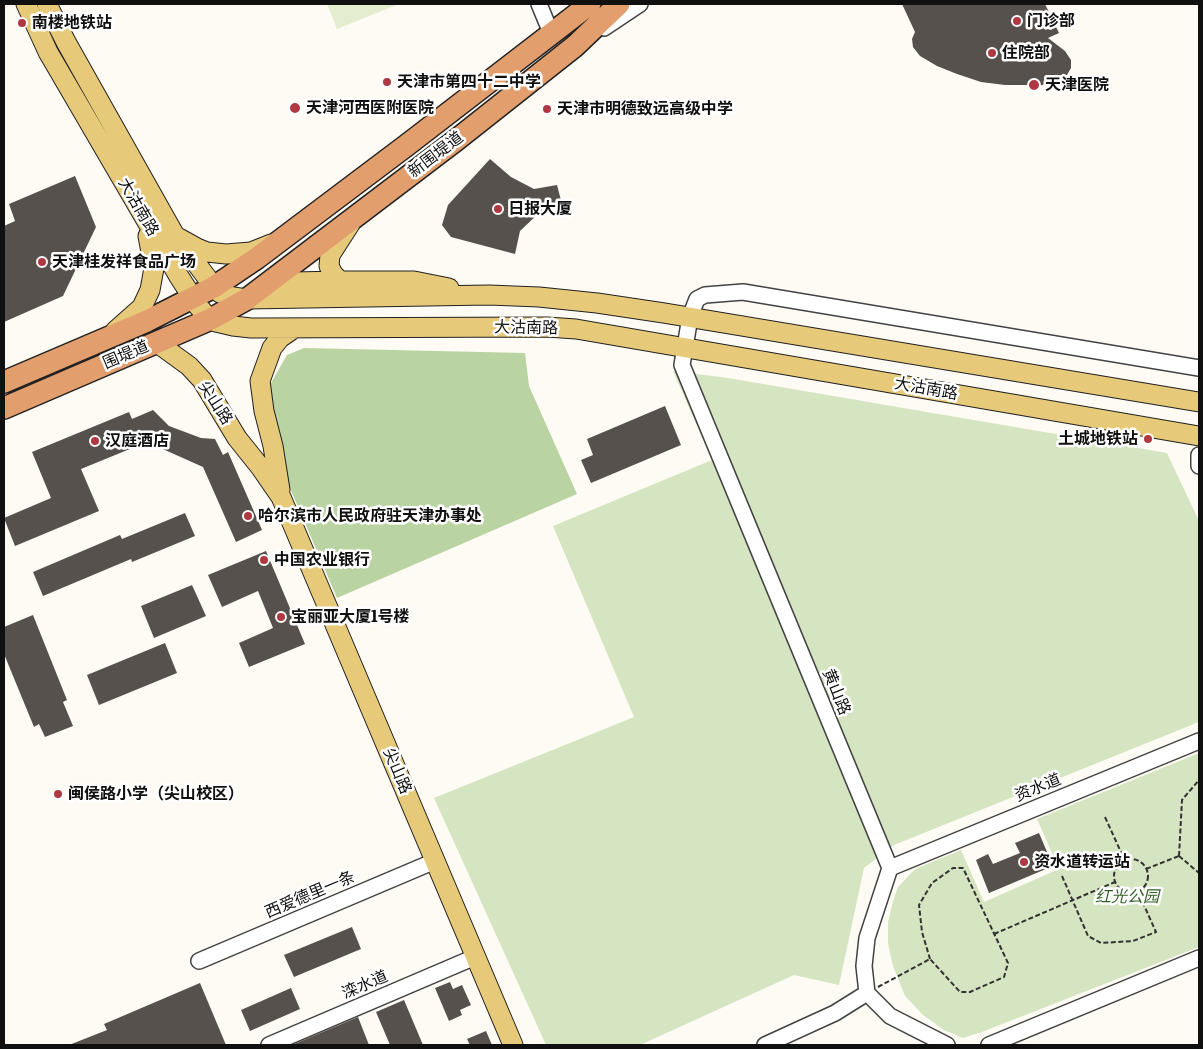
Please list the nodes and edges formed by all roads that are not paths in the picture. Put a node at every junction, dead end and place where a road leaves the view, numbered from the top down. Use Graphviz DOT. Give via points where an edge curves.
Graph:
graph roads {
  1 [pos="26,4"];
  2 [pos="47,4"];
  3 [pos="540,4"];
  4 [pos="580,4"];
  5 [pos="590,4"];
  6 [pos="619,4"];
  7 [pos="640,4"];
  8 [pos="555,30"];
  9 [pos="575,46"];
  10 [pos="358,214"];
  11 [pos="142,216"];
  12 [pos="174,234"];
  13 [pos="277,242"];
  14 [pos="340,281"];
  15 [pos="214,288"];
  16 [pos="489,295"];
  17 [pos="193,299"];
  18 [pos="247,299"];
  19 [pos="690,317"];
  20 [pos="211,319"];
  21 [pos="293,328"];
  22 [pos="105,339"];
  23 [pos="156,342"];
  24 [pos="684,347"];
  25 [pos="1199,368"];
  26 [pos="4,382"];
  27 [pos="1199,402"];
  28 [pos="4,408"];
  29 [pos="1199,436"];
  30 [pos="1199,455"];
  31 [pos="1199,466"];
  32 [pos="281,496"];
  33 [pos="1199,741"];
  34 [pos="435,861"];
  35 [pos="890,868"];
  36 [pos="475,957"];
  37 [pos="1199,958"];
  38 [pos="199,961"];
  39 [pos="867,993"];
  40 [pos="269,1045"];
  41 [pos="513,1045"];
  42 [pos="765,1045"];
  43 [pos="947,1045"];
  44 [pos="989,1045"];
  1 -- 11 [label="main road, 大沽南路" via="48,52"];
  2 -- 12 [label="main road, 大沽南路"];
  3 -- 8 [label="street"];
  4 -- 8 [label="street"];
  5 -- 8 [label="highway, 新围堤道"];
  6 -- 9 [label="highway, 新围堤道"];
  7 -- 9 [label="street"];
  8 -- 13 [label="highway, 新围堤道"];
  9 -- 10 [label="highway, 新围堤道"];
  10 -- 14 [label="main road" via="330,255 329,266"];
  10 -- 18 [label="highway, 新围堤道"];
  11 -- 17 [label="main road, 大沽南路"];
  11 -- 22 [label="main road" via="154,268 150,290 142,307"];
  12 -- 13 [label="main road" via="207,252 226,254 251,252"];
  12 -- 15 [label="main road, 大沽南路"];
  13 -- 15 [label="highway, 新围堤道"];
  14 -- 16 [label="main road" via="414,281"];
  14 -- 18 [label="main road" via="293,282 274,286"];
  15 -- 17 [label="highway, 围堤道"];
  15 -- 18 [label="main road, 大沽南路" via="229,296"];
  16 -- 18 [label="main road, 大沽南路"];
  16 -- 19 [label="main road, 大沽南路" via="597,303"];
  17 -- 20 [label="main road, 大沽南路"];
  17 -- 22 [label="highway, 围堤道"];
  18 -- 20 [label="highway, 围堤道"];
  19 -- 24 [label="street, 黄山路"];
  19 -- 25 [label="street, 黄山路" via="697,299 705,295 743,292"];
  19 -- 27 [label="main road, 大沽南路"];
  20 -- 21 [label="main road, 大沽南路" via="251,328"];
  20 -- 23 [label="highway, 围堤道"];
  21 -- 24 [label="main road, 大沽南路" via="547,327"];
  21 -- 32 [label="main road, 尖山路" via="272,348 260,381"];
  22 -- 26 [label="highway, 围堤道"];
  23 -- 28 [label="highway, 围堤道"];
  23 -- 32 [label="main road, 尖山路" via="189,366 202,380 237,438"];
  24 -- 29 [label="main road, 大沽南路"];
  24 -- 35 [label="street, 黄山路" via="682,365"];
  30 -- 31 [label="street"];
  32 -- 34 [label="main road, 尖山路"];
  33 -- 35 [label="street, 资水道"];
  34 -- 36 [label="main road, 尖山路"];
  34 -- 38 [label="street, 西爱德里一条"];
  35 -- 39 [label="street" via="866,938 864,966"];
  36 -- 40 [label="street, 滦水道"];
  36 -- 41 [label="main road, 尖山路"];
  37 -- 44 [label="street"];
  39 -- 42 [label="street" via="835,1013"];
  39 -- 43 [label="street" via="890,1016"];
}
